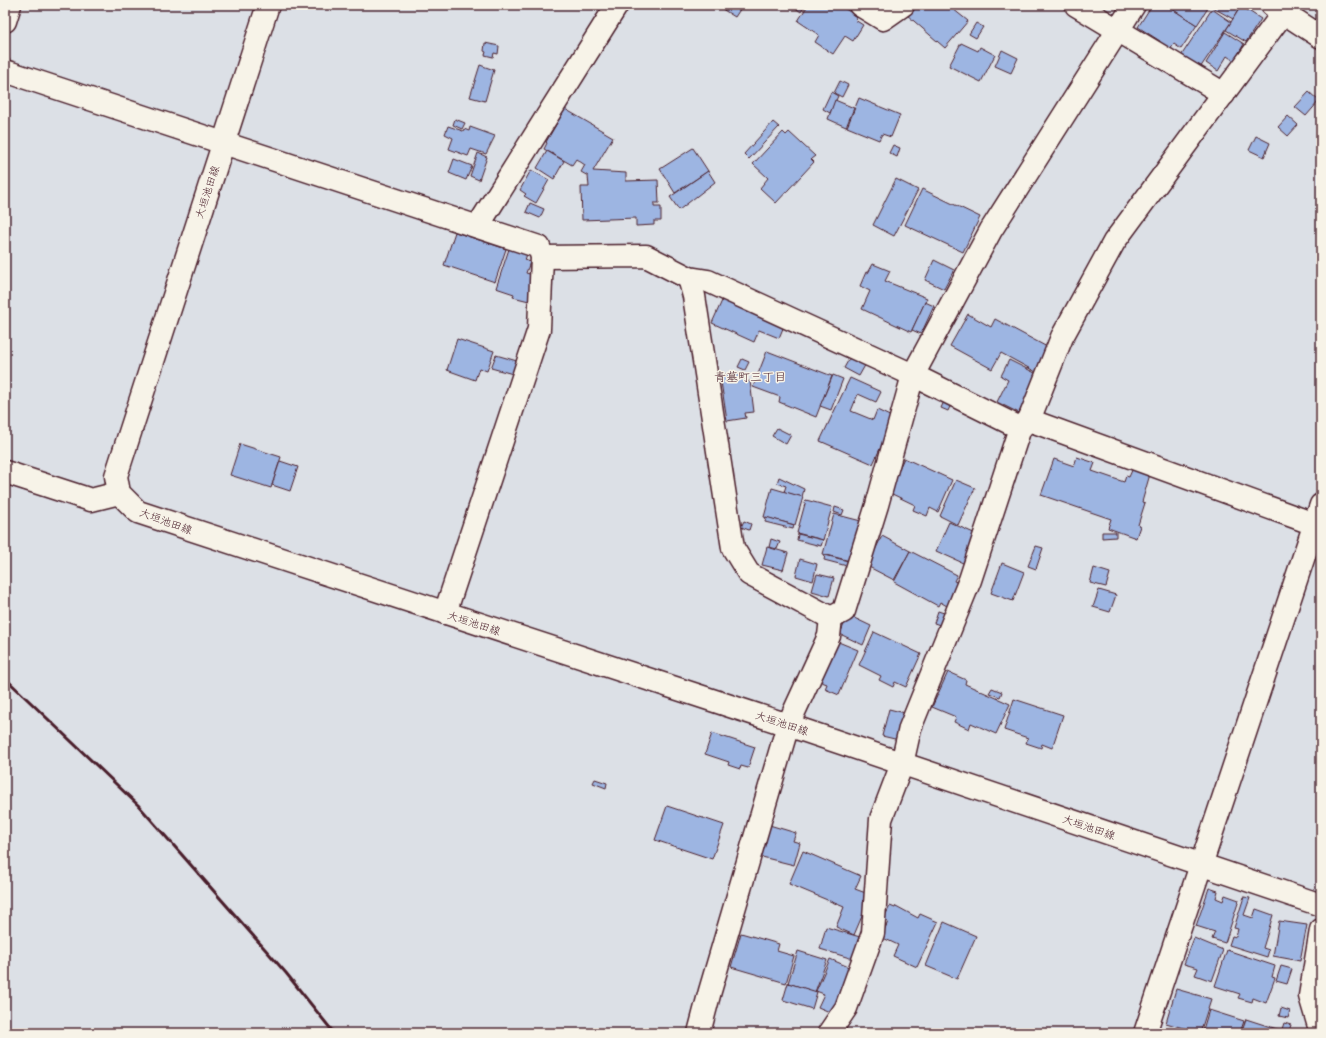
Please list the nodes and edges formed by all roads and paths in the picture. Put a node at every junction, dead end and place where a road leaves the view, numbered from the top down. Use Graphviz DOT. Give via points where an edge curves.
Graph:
graph roads {
  1 [pos="10,5"];
  2 [pos="268,5"];
  3 [pos="617,5"];
  4 [pos="860,5"];
  5 [pos="903,5"];
  6 [pos="1076,5"];
  7 [pos="1134,5"];
  8 [pos="1282,8"];
  9 [pos="5,21"];
  10 [pos="1118,31"];
  11 [pos="1321,37"];
  12 [pos="5,71"];
  13 [pos="1224,94"];
  14 [pos="223,142"];
  15 [pos="478,226"];
  16 [pos="542,257"];
  17 [pos="689,278"];
  18 [pos="913,375"];
  19 [pos="1024,424"];
  20 [pos="5,472"];
  21 [pos="119,494"];
  22 [pos="1318,515"];
  23 [pos="445,613"];
  24 [pos="831,618"];
  25 [pos="788,725"];
  26 [pos="902,764"];
  27 [pos="1202,865"];
  28 [pos="1321,905"];
  29 [pos="1321,930"];
  30 [pos="699,1033"];
  31 [pos="829,1033"];
  32 [pos="1145,1033"];
  33 [pos="1321,1033"];
  1 -- 9 [label="street"];
  2 -- 14 [label="street, 大垣池田線"];
  3 -- 15 [label="street"];
  4 -- 5 [label="street" via="883,19"];
  6 -- 10 [label="street"];
  7 -- 10 [label="street"];
  8 -- 11 [label="street"];
  8 -- 13 [label="street"];
  10 -- 13 [label="street"];
  10 -- 18 [label="street" via="991,230"];
  12 -- 14 [label="street"];
  13 -- 19 [label="street" via="1114,242 1062,337"];
  14 -- 15 [label="street"];
  14 -- 21 [label="street, 大垣池田線" via="116,476"];
  15 -- 16 [label="street" via="539,246"];
  16 -- 17 [label="street" via="646,256"];
  16 -- 23 [label="street" via="539,329"];
  17 -- 18 [label="street" via="708,281"];
  17 -- 24 [label="street" via="694,296 733,548 749,574"];
  18 -- 19 [label="street"];
  18 -- 24 [label="street" via="844,611"];
  19 -- 22 [label="street"];
  19 -- 26 [label="street" via="970,580 910,728"];
  20 -- 21 [label="street" via="91,500"];
  21 -- 23 [label="street, 大垣池田線" via="138,512"];
  22 -- 27 [label="street"];
  23 -- 25 [label="street, 大垣池田線"];
  24 -- 25 [label="street" via="829,636"];
  25 -- 26 [label="street, 大垣池田線"];
  25 -- 30 [label="street"];
  26 -- 27 [label="street, 大垣池田線"];
  26 -- 31 [label="street" via="881,819 873,933 846,1008"];
  27 -- 28 [label="street, 大垣池田線"];
  27 -- 32 [label="street"];
  29 -- 33 [label="street" via="1310,996"];
}
